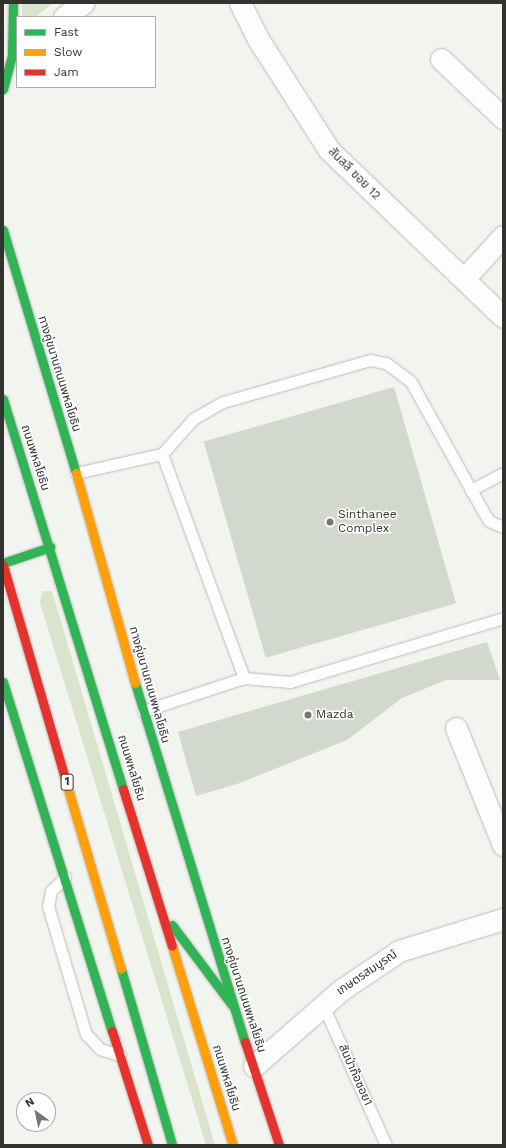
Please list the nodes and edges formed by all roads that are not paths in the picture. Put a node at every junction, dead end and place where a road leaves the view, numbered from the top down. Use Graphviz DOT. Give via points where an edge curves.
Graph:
graph roads {
  1 [pos="13,3"];
  2 [pos="83,3"];
  3 [pos="240,3"];
  4 [pos="65,16"];
  5 [pos="14,53"];
  6 [pos="441,59"];
  7 [pos="3,89"];
  8 [pos="503,118"];
  9 [pos="3,230"];
  10 [pos="503,236"];
  11 [pos="464,279"];
  12 [pos="503,317"];
  13 [pos="3,399"];
  14 [pos="162,454"];
  15 [pos="76,473"];
  16 [pos="503,473"];
  17 [pos="470,490"];
  18 [pos="503,527"];
  19 [pos="50,547"];
  20 [pos="3,564"];
  21 [pos="503,618"];
  22 [pos="244,678"];
  23 [pos="3,682"];
  24 [pos="143,711"];
  25 [pos="456,728"];
  26 [pos="503,845"];
  27 [pos="65,877"];
  28 [pos="163,913"];
  29 [pos="503,919"];
  30 [pos="232,1005"];
  31 [pos="323,1005"];
  32 [pos="120,1055"];
  33 [pos="254,1066"];
  34 [pos="148,1145"];
  35 [pos="172,1145"];
  36 [pos="234,1145"];
  37 [pos="279,1145"];
  38 [pos="386,1145"];
  1 -- 5 [label="main road"];
  2 -- 4 [label="street"];
  3 -- 11 [label="street, สันสลี ซอย 12" via="258,38 329,150"];
  5 -- 7 [label="main road"];
  6 -- 8 [label="street"];
  9 -- 15 [label="main road, ทางคู่ขนานถนนพหลโยธิน"];
  10 -- 11 [label="street"];
  11 -- 12 [label="street, สันสลี ซอย 12"];
  13 -- 19 [label="main road, ถนนพหลโยธิน"];
  14 -- 15 [label="lane"];
  14 -- 17 [label="lane" via="193,419 213,406 360,362 377,360 394,367 411,382"];
  14 -- 22 [label="lane"];
  15 -- 24 [label="main road, ทางคู่ขนานถนนพหลโยธิน"];
  16 -- 17 [label="lane"];
  17 -- 18 [label="lane" via="489,521"];
  19 -- 20 [label="main road"];
  19 -- 28 [label="main road, ถนนพหลโยธิน"];
  20 -- 35 [label="main road, 1"];
  21 -- 22 [label="lane" via="290,682"];
  22 -- 24 [label="lane"];
  23 -- 27 [label="main road"];
  24 -- 30 [label="main road, ทางคู่ขนานถนนพหลโยธิน"];
  25 -- 26 [label="street"];
  27 -- 32 [label="main road"];
  27 -- 32 [label="lane" via="51,891 48,906 86,1034 100,1049"];
  28 -- 30 [label="main road"];
  28 -- 36 [label="main road, ถนนพหลโยธิน"];
  29 -- 31 [label="street, เกษตรสมบูรณ์" via="399,951"];
  30 -- 33 [label="main road, ทางคู่ขนานถนนพหลโยธิน"];
  31 -- 33 [label="street, เกษตรสมบูรณ์"];
  31 -- 38 [label="lane, สันป่าก๊อซอย1"];
  32 -- 34 [label="main road"];
  33 -- 37 [label="main road, ทางคู่ขนานถนนพหลโยธิน"];
}
